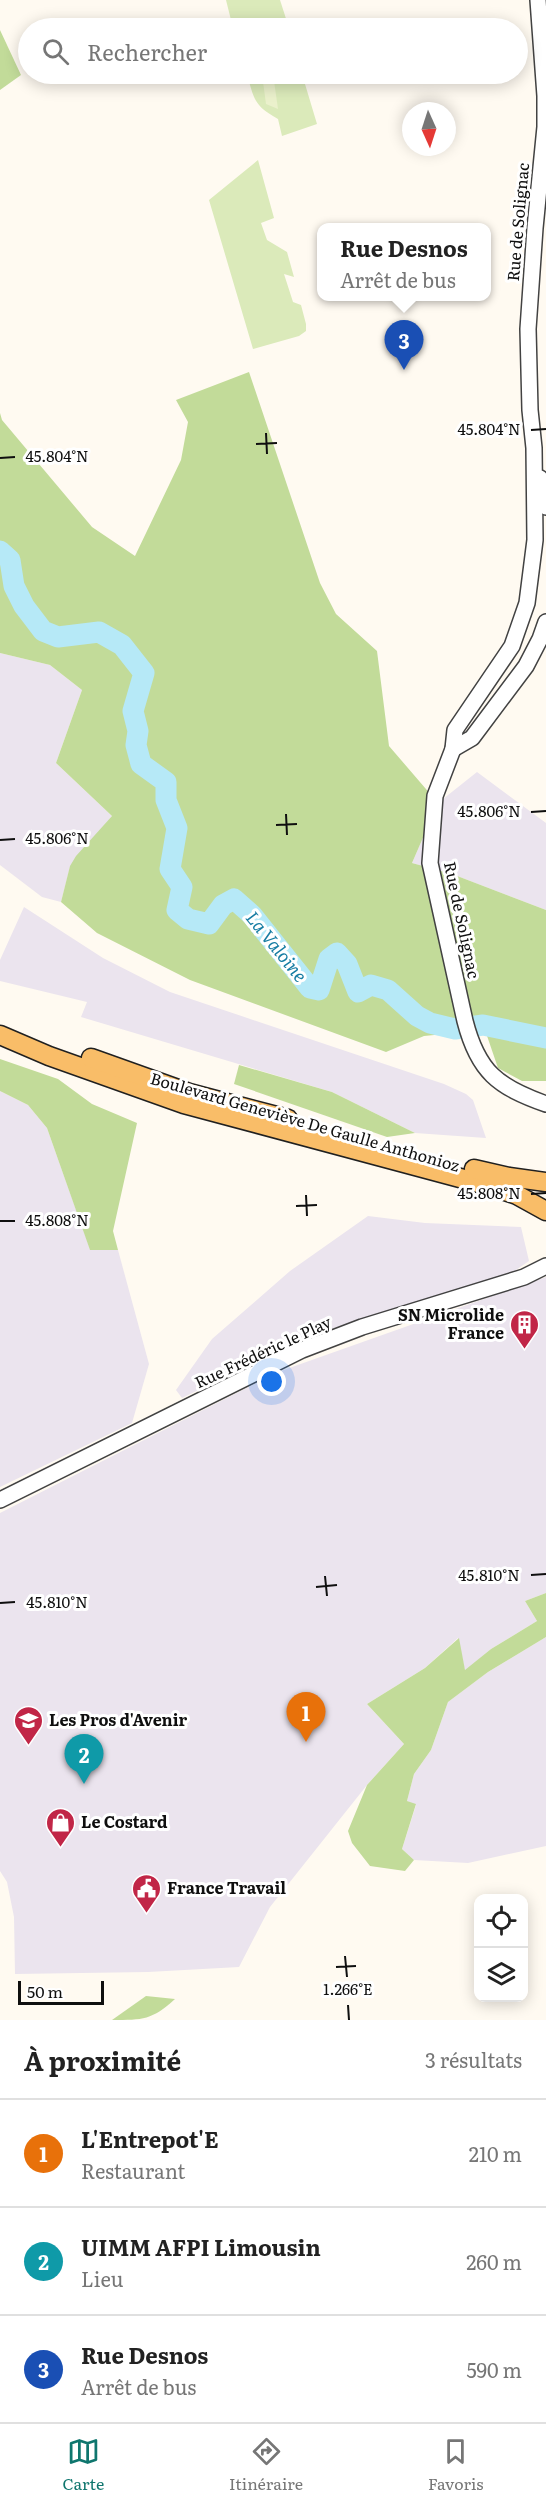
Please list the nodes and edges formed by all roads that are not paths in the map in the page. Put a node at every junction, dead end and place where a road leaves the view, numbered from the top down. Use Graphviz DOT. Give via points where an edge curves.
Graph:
graph roads {
  1 [pos="538,0"];
  2 [pos="534,448"];
  3 [pos="546,507"];
  4 [pos="546,622"];
  5 [pos="453,749"];
  6 [pos="0,1023"];
  7 [pos="0,1035"];
  8 [pos="546,1104"];
  9 [pos="546,1182"];
  10 [pos="546,1211"];
  11 [pos="546,1259"];
  12 [pos="546,1266"];
  13 [pos="532,1274"];
  14 [pos="0,1500"];
  1 -- 2 [label="street, Rue de Solignac" via="545,127 528,329"];
  2 -- 3 [label="street, Rue de Solignac"];
  2 -- 5 [label="street, Rue de Solignac" via="535,540 527,603 512,646 455,729"];
  4 -- 5 [label="street" via="526,666 472,738"];
  5 -- 8 [label="street, Rue de Solignac" via="435,796 430,863 465,1021 480,1063 506,1088"];
  6 -- 9 [label="main road, Boulevard Geneviève De Gaulle Anthonioz" via="189,1092 472,1169"];
  7 -- 10 [label="main road, Boulevard Geneviève De Gaulle Anthonioz" via="184,1104 490,1186"];
  11 -- 13 [label="street, Rue Frédéric le Play"];
  12 -- 13 [label="street, Rue Frédéric le Play"];
  13 -- 14 [label="street, Rue Frédéric le Play" via="331,1338"];
}
